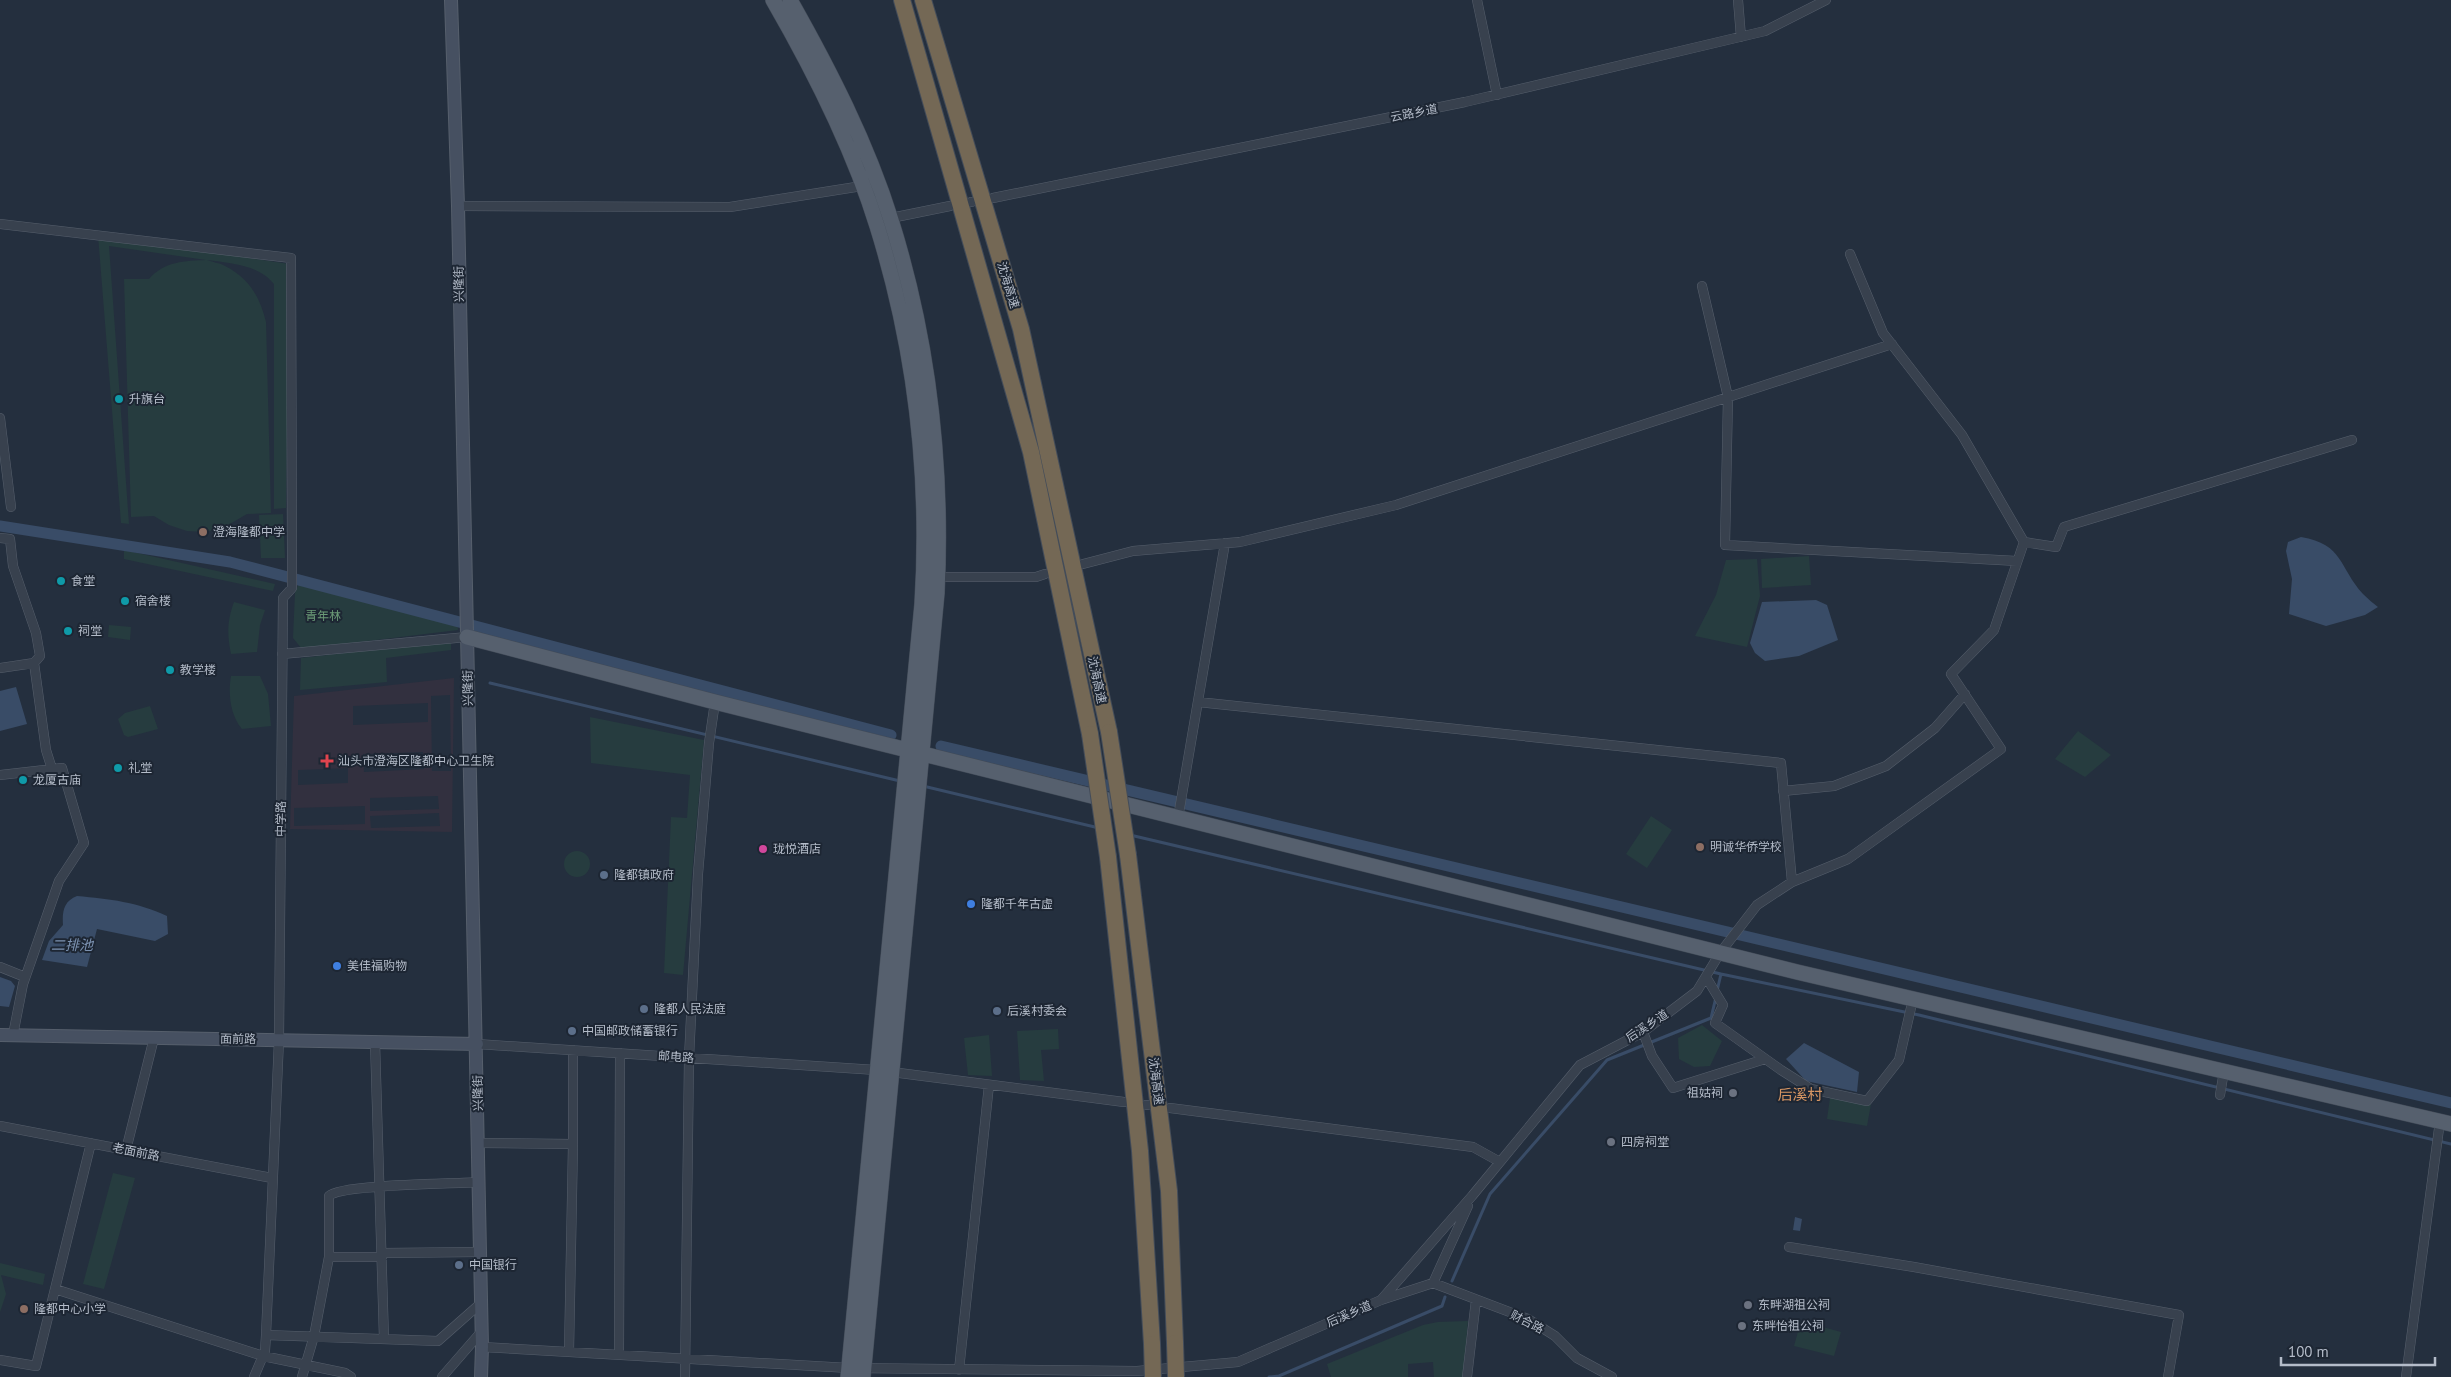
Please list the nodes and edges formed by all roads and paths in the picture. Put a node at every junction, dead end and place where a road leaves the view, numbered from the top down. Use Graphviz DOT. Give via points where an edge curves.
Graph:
graph roads {
  1 [pos="451,0"];
  2 [pos="773,0"];
  3 [pos="790,0"];
  4 [pos="902,0"];
  5 [pos="923,0"];
  6 [pos="1477,0"];
  7 [pos="1738,0"];
  8 [pos="1826,0"];
  9 [pos="1741,37"];
  10 [pos="1497,95"];
  11 [pos="862,186"];
  12 [pos="993,198"];
  13 [pos="458,206"];
  14 [pos="950,206"];
  15 [pos="891,218"];
  16 [pos="0,224"];
  17 [pos="1850,254"];
  18 [pos="1702,286"];
  19 [pos="1892,344"];
  20 [pos="1728,397"];
  21 [pos="0,418"];
  22 [pos="2352,440"];
  23 [pos="11,507"];
  24 [pos="0,538"];
  25 [pos="2024,542"];
  26 [pos="1225,543"];
  27 [pos="2017,562"];
  28 [pos="1083,564"];
  29 [pos="1046,574"];
  30 [pos="938,577"];
  31 [pos="467,637"];
  32 [pos="282,654"];
  33 [pos="34,664"];
  34 [pos="0,668"];
  35 [pos="1965,694"];
  36 [pos="715,702"];
  37 [pos="1198,702"];
  38 [pos="914,752"];
  39 [pos="52,769"];
  40 [pos="0,775"];
  41 [pos="911,784"];
  42 [pos="1783,791"];
  43 [pos="1178,818"];
  44 [pos="1792,882"];
  45 [pos="1718,957"];
  46 [pos="0,968"];
  47 [pos="25,977"];
  48 [pos="1706,977"];
  49 [pos="1912,1003"];
  50 [pos="0,1035"];
  51 [pos="13,1035"];
  52 [pos="154,1038"];
  53 [pos="278,1040"];
  54 [pos="1646,1040"];
  55 [pos="375,1042"];
  56 [pos="477,1044"];
  57 [pos="574,1050"];
  58 [pos="620,1053"];
  59 [pos="689,1058"];
  60 [pos="1765,1059"];
  61 [pos="876,1070"];
  62 [pos="892,1072"];
  63 [pos="2223,1076"];
  64 [pos="989,1085"];
  65 [pos="2220,1095"];
  66 [pos="1124,1102"];
  67 [pos="1170,1108"];
  68 [pos="0,1126"];
  69 [pos="2443,1126"];
  70 [pos="91,1143"];
  71 [pos="478,1143"];
  72 [pos="573,1144"];
  73 [pos="126,1150"];
  74 [pos="1500,1162"];
  75 [pos="272,1178"];
  76 [pos="479,1182"];
  77 [pos="380,1187"];
  78 [pos="1472,1196"];
  79 [pos="1788,1247"];
  80 [pos="480,1252"];
  81 [pos="382,1255"];
  82 [pos="329,1257"];
  83 [pos="1433,1283"];
  84 [pos="55,1289"];
  85 [pos="1381,1300"];
  86 [pos="1476,1300"];
  87 [pos="481,1303"];
  88 [pos="482,1331"];
  89 [pos="266,1335"];
  90 [pos="314,1336"];
  91 [pos="384,1339"];
  92 [pos="482,1347"];
  93 [pos="569,1352"];
  94 [pos="619,1355"];
  95 [pos="263,1356"];
  96 [pos="686,1359"];
  97 [pos="0,1360"];
  98 [pos="306,1365"];
  99 [pos="959,1370"];
  100 [pos="856,1373"];
  101 [pos="254,1377"];
  102 [pos="302,1377"];
  103 [pos="351,1377"];
  104 [pos="442,1377"];
  105 [pos="481,1377"];
  106 [pos="685,1377"];
  107 [pos="1153,1377"];
  108 [pos="1176,1377"];
  109 [pos="1467,1377"];
  110 [pos="1612,1377"];
  111 [pos="2168,1377"];
  112 [pos="2406,1377"];
  1 -- 13 [label="street, 兴隆街"];
  2 -- 11 [label="main road" via="832,112"];
  3 -- 15 [label="main road" via="839,91"];
  4 -- 107 [label="highway, 沈海高速, bridge" via="1031,452 1090,734 1108,857 1140,1151"];
  5 -- 108 [label="highway, 沈海高速, bridge" via="1021,329 1109,732 1128,855 1169,1191"];
  6 -- 10 [label="street"];
  7 -- 9 [label="street"];
  8 -- 9 [label="street, 云路乡道" via="1765,31"];
  9 -- 10 [label="street, 云路乡道"];
  10 -- 12 [label="street, 云路乡道"];
  11 -- 13 [label="street" via="730,207"];
  11 -- 38 [label="main road" via="877,226 896,296 919,422 924,568"];
  13 -- 31 [label="street, 兴隆街"];
  14 -- 15 [label="street"];
  15 -- 30 [label="main road" via="924,353 932,412 939,492"];
  16 -- 32 [label="street, 中学路" via="291,258 292,588 283,598"];
  17 -- 19 [label="street" via="1883,333"];
  18 -- 20 [label="street"];
  19 -- 20 [label="street"];
  19 -- 25 [label="street" via="1962,434"];
  20 -- 26 [label="street" via="1396,505"];
  20 -- 27 [label="street" via="1725,545"];
  21 -- 23 [label="street"];
  22 -- 25 [label="street" via="2064,527 2056,547"];
  24 -- 33 [label="street" via="10,539 13,566 36,633 40,656"];
  25 -- 27 [label="street"];
  26 -- 28 [label="street" via="1132,551"];
  26 -- 37 [label="street"];
  27 -- 35 [label="street" via="1994,630 1952,674"];
  29 -- 30 [label="street" via="1036,577"];
  30 -- 38 [label="main road"];
  31 -- 32 [label="street"];
  31 -- 36 [label="main road"];
  31 -- 56 [label="street, 兴隆街"];
  32 -- 53 [label="street, 中学路"];
  33 -- 34 [label="street"];
  33 -- 39 [label="street" via="46,750"];
  35 -- 42 [label="street" via="1935,728 1886,766 1834,786"];
  35 -- 44 [label="street, 后溪乡道" via="2001,749 1848,859"];
  36 -- 38 [label="main road"];
  36 -- 59 [label="street" via="708,743 698,874"];
  37 -- 42 [label="street" via="1781,763"];
  37 -- 43 [label="street"];
  38 -- 41 [label="main road"];
  38 -- 43 [label="main road"];
  39 -- 40 [label="street"];
  39 -- 47 [label="street" via="62,768 84,843 59,881"];
  41 -- 61 [label="main road"];
  41 -- 62 [label="main road"];
  42 -- 44 [label="street"];
  43 -- 45 [label="main road"];
  44 -- 45 [label="street, 后溪乡道" via="1757,905"];
  45 -- 48 [label="street, 后溪乡道"];
  45 -- 49 [label="main road"];
  46 -- 47 [label="street"];
  47 -- 51 [label="street"];
  48 -- 54 [label="street, 后溪乡道" via="1697,991"];
  48 -- 60 [label="street" via="1723,1004 1715,1023"];
  49 -- 60 [label="street" via="1899,1060 1867,1101 1811,1089"];
  49 -- 63 [label="main road"];
  50 -- 51 [label="street, 面前路"];
  51 -- 52 [label="street, 面前路"];
  52 -- 53 [label="street, 面前路"];
  52 -- 73 [label="street"];
  53 -- 55 [label="street, 面前路"];
  53 -- 75 [label="street, 中学路"];
  54 -- 60 [label="street" via="1673,1088"];
  54 -- 74 [label="street, 后溪乡道" via="1580,1065"];
  55 -- 56 [label="street, 面前路"];
  55 -- 77 [label="street"];
  56 -- 57 [label="street, 邮电路"];
  56 -- 71 [label="street, 兴隆街"];
  57 -- 58 [label="street, 邮电路"];
  57 -- 72 [label="street"];
  58 -- 59 [label="street, 邮电路"];
  58 -- 94 [label="street"];
  59 -- 61 [label="street, 邮电路"];
  59 -- 96 [label="street"];
  61 -- 62 [label="street, 邮电路"];
  61 -- 100 [label="main road"];
  62 -- 64 [label="street, 邮电路"];
  62 -- 100 [label="main road" via="880,1216"];
  63 -- 65 [label="street"];
  63 -- 69 [label="main road"];
  64 -- 66 [label="street, 邮电路"];
  64 -- 99 [label="street"];
  67 -- 74 [label="street" via="1473,1147"];
  68 -- 70 [label="street, 老面前路"];
  69 -- 112 [label="street" via="2437,1148"];
  70 -- 73 [label="street, 老面前路"];
  70 -- 84 [label="street"];
  71 -- 72 [label="street"];
  71 -- 76 [label="street, 兴隆街"];
  72 -- 93 [label="street"];
  73 -- 75 [label="street, 老面前路"];
  74 -- 78 [label="street, 后溪乡道"];
  75 -- 89 [label="street, 中学路"];
  76 -- 77 [label="street"];
  76 -- 80 [label="street, 兴隆街"];
  77 -- 81 [label="street"];
  77 -- 82 [label="street" via="333,1192 329,1196"];
  78 -- 83 [label="street"];
  78 -- 85 [label="street, 后溪乡道"];
  79 -- 111 [label="street" via="1851,1255 2179,1315"];
  80 -- 81 [label="street"];
  80 -- 87 [label="street, 兴隆街"];
  81 -- 82 [label="street"];
  81 -- 91 [label="street"];
  82 -- 90 [label="street"];
  83 -- 85 [label="street"];
  83 -- 86 [label="street, 财合路"];
  84 -- 95 [label="street"];
  84 -- 97 [label="street" via="36,1366"];
  85 -- 99 [label="street, 后溪乡道" via="1238,1362 1137,1371"];
  86 -- 109 [label="street"];
  86 -- 110 [label="street, 财合路" via="1528,1320 1555,1336 1577,1358"];
  87 -- 88 [label="street, 兴隆街"];
  87 -- 91 [label="street" via="438,1340"];
  88 -- 92 [label="street, 兴隆街"];
  88 -- 104 [label="street"];
  89 -- 90 [label="street"];
  89 -- 95 [label="street, 中学路"];
  90 -- 91 [label="street"];
  90 -- 98 [label="street"];
  92 -- 93 [label="street, 后溪乡道"];
  92 -- 105 [label="street, 兴隆街"];
  93 -- 94 [label="street, 后溪乡道"];
  94 -- 96 [label="street, 后溪乡道"];
  95 -- 98 [label="street"];
  95 -- 101 [label="street, 中学路"];
  96 -- 100 [label="street, 后溪乡道"];
  96 -- 106 [label="street"];
  98 -- 102 [label="street"];
  98 -- 103 [label="street"];
  99 -- 100 [label="street, 后溪乡道"];
}
